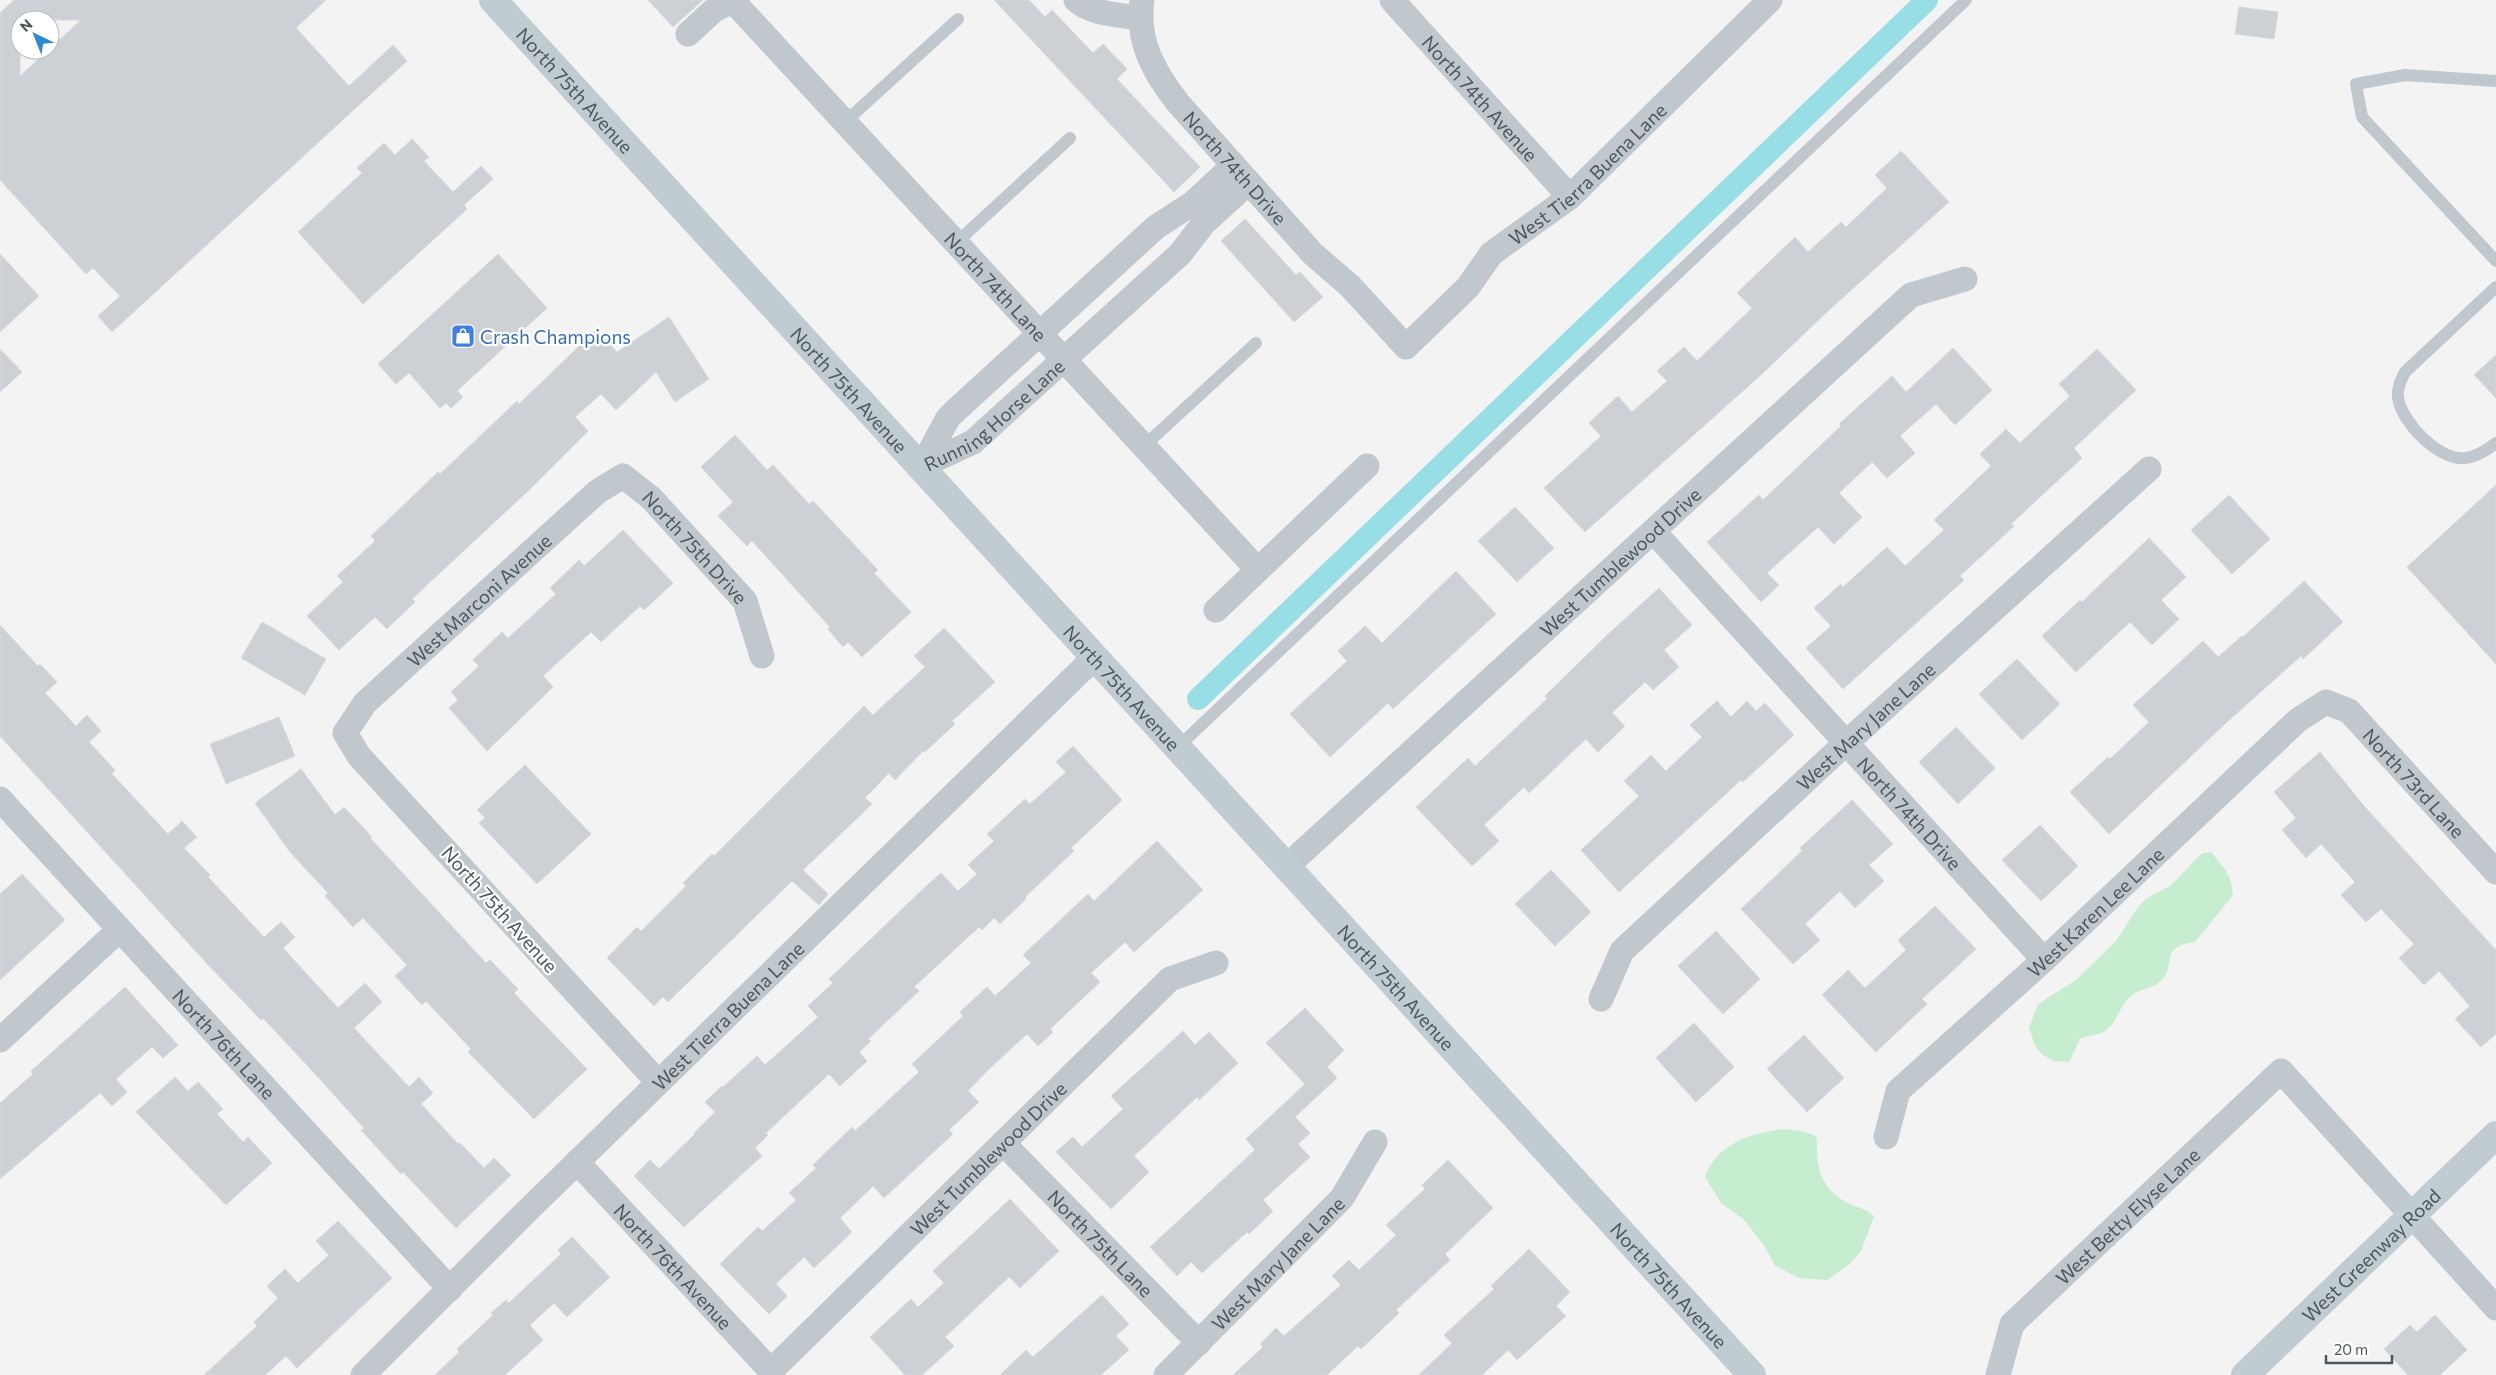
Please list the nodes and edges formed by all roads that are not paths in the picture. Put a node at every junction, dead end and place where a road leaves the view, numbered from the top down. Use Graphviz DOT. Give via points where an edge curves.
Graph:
graph roads {
  1 [pos="493,0"];
  2 [pos="1076,0"];
  3 [pos="1392,0"];
  4 [pos="1770,0"];
  5 [pos="1966,0"];
  6 [pos="734,1"];
  7 [pos="1141,9"];
  8 [pos="958,19"];
  9 [pos="688,34"];
  10 [pos="2496,81"];
  11 [pos="845,122"];
  12 [pos="1070,138"];
  13 [pos="1241,175"];
  14 [pos="1570,197"];
  15 [pos="1156,227"];
  16 [pos="956,243"];
  17 [pos="1180,254"];
  18 [pos="2496,261"];
  19 [pos="1965,279"];
  20 [pos="2496,287"];
  21 [pos="1040,334"];
  22 [pos="1256,343"];
  23 [pos="1406,347"];
  24 [pos="1063,359"];
  25 [pos="2496,444"];
  26 [pos="1144,446"];
  27 [pos="922,466"];
  28 [pos="1368,466"];
  29 [pos="2149,469"];
  30 [pos="623,476"];
  31 [pos="1654,532"];
  32 [pos="1258,570"];
  33 [pos="1216,610"];
  34 [pos="762,656"];
  35 [pos="1095,656"];
  36 [pos="2326,702"];
  37 [pos="345,733"];
  38 [pos="1846,743"];
  39 [pos="1178,747"];
  40 [pos="0,800"];
  41 [pos="1287,866"];
  42 [pos="2496,872"];
  43 [pos="119,930"];
  44 [pos="2044,960"];
  45 [pos="1216,963"];
  46 [pos="1601,999"];
  47 [pos="0,1040"];
  48 [pos="658,1082"];
  49 [pos="2496,1135"];
  50 [pos="1886,1137"];
  51 [pos="1375,1142"];
  52 [pos="1003,1143"];
  53 [pos="577,1162"];
  54 [pos="2411,1216"];
  55 [pos="450,1289"];
  56 [pos="2496,1308"];
  57 [pos="1199,1343"];
  58 [pos="771,1372"];
  59 [pos="362,1375"];
  60 [pos="1166,1375"];
  61 [pos="1752,1375"];
  62 [pos="1998,1375"];
  63 [pos="2245,1375"];
  1 -- 27 [label="main road, North 75th Avenue"];
  2 -- 7 [label="street, North 74th Drive" via="1104,12"];
  3 -- 14 [label="street, North 74th Avenue"];
  4 -- 14 [label="street, West Tierra Buena Lane"];
  5 -- 39 [label="lane"];
  6 -- 9 [label="street, North 74th Lane" via="714,10"];
  6 -- 11 [label="street, North 74th Lane"];
  7 -- 13 [label="street, North 74th Drive" via="1145,50 1159,79"];
  8 -- 11 [label="lane"];
  10 -- 18 [label="lane" via="2405,75 2356,84 2362,117"];
  11 -- 16 [label="street, North 74th Lane"];
  12 -- 16 [label="lane"];
  13 -- 15 [label="street, Running Horse Lane"];
  13 -- 17 [label="street, Running Horse Lane"];
  13 -- 23 [label="street, North 74th Drive" via="1313,254 1350,286"];
  14 -- 23 [label="street, West Tierra Buena Lane" via="1491,254 1468,287"];
  15 -- 17 [label="street"];
  15 -- 21 [label="street, Running Horse Lane"];
  16 -- 21 [label="street, North 74th Lane"];
  17 -- 24 [label="street, Running Horse Lane"];
  19 -- 31 [label="street, West Tumblewood Drive" via="1911,295"];
  20 -- 25 [label="lane" via="2405,372 2398,396 2411,425 2430,445 2447,455 2464,458"];
  21 -- 24 [label="street, North 74th Lane"];
  21 -- 27 [label="street, Running Horse Lane" via="948,418"];
  22 -- 26 [label="lane"];
  24 -- 26 [label="street, North 74th Lane"];
  24 -- 27 [label="street, Running Horse Lane" via="973,442"];
  26 -- 32 [label="street, North 74th Lane"];
  27 -- 35 [label="main road, North 75th Avenue"];
  28 -- 32 [label="street"];
  29 -- 38 [label="street, West Mary Jane Lane"];
  30 -- 34 [label="street, North 75th Drive" via="651,498 746,601"];
  30 -- 37 [label="street, West Marconi Avenue" via="597,492 365,703"];
  31 -- 38 [label="street, North 74th Drive"];
  31 -- 41 [label="street, West Tumblewood Drive"];
  32 -- 33 [label="street"];
  35 -- 39 [label="main road, North 75th Avenue"];
  35 -- 48 [label="street, West Tierra Buena Lane"];
  36 -- 42 [label="street, North 73rd Lane" via="2349,711"];
  36 -- 44 [label="street, West Karen Lee Lane" via="2298,720"];
  37 -- 48 [label="street, North 75th Avenue" via="360,756"];
  38 -- 44 [label="street, North 74th Drive"];
  38 -- 46 [label="street, West Mary Jane Lane" via="1622,951"];
  39 -- 41 [label="main road, North 75th Avenue"];
  40 -- 43 [label="street, North 76th Lane"];
  41 -- 61 [label="main road, North 75th Avenue"];
  43 -- 47 [label="street"];
  43 -- 55 [label="street, North 76th Lane"];
  44 -- 50 [label="street, West Karen Lee Lane" via="1898,1091"];
  45 -- 52 [label="street, West Tumblewood Drive" via="1170,979"];
  48 -- 53 [label="street, West Tierra Buena Lane"];
  49 -- 54 [label="main road, West Greenway Road"];
  51 -- 57 [label="street, West Mary Jane Lane" via="1342,1198"];
  52 -- 57 [label="street, North 75th Lane"];
  52 -- 58 [label="street, West Tumblewood Drive"];
  53 -- 55 [label="street, West Tierra Buena Lane"];
  53 -- 58 [label="street, North 76th Avenue"];
  54 -- 56 [label="street"];
  54 -- 62 [label="street, West Betty Elyse Lane" via="2281,1071 2012,1324"];
  54 -- 63 [label="main road, West Greenway Road"];
  55 -- 59 [label="street, West Tierra Buena Lane"];
  57 -- 60 [label="street, West Mary Jane Lane"];
}
